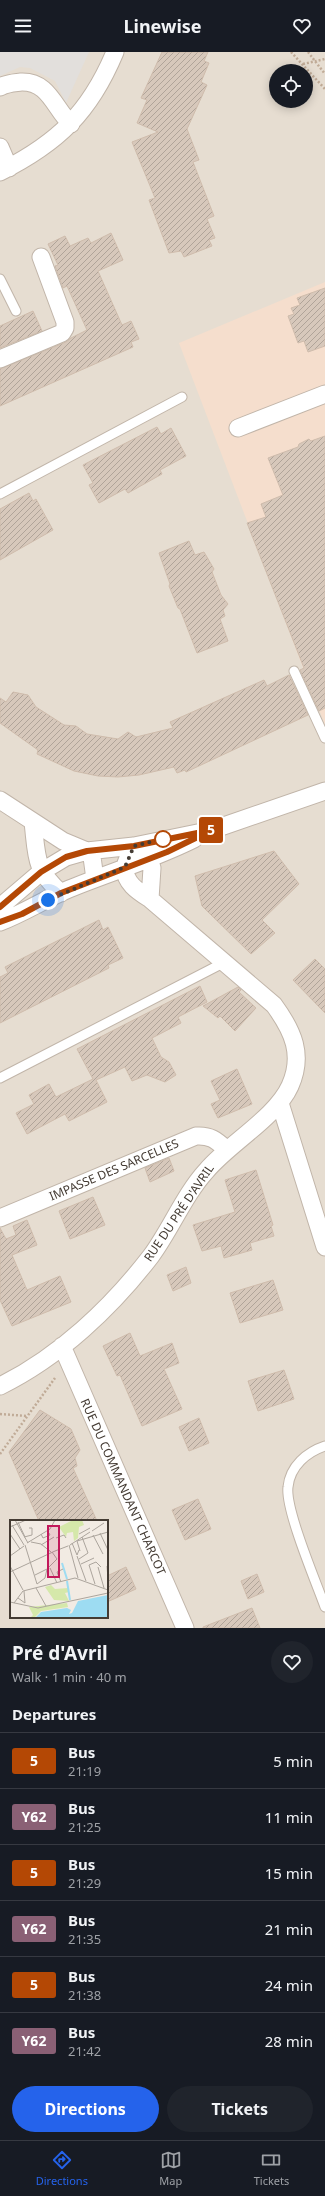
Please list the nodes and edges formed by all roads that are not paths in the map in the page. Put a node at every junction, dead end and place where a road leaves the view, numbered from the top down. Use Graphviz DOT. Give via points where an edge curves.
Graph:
graph roads {
  1 [pos="115,52"];
  2 [pos="0,86"];
  3 [pos="71,124"];
  4 [pos="0,147"];
  5 [pos="4,170"];
  6 [pos="41,257"];
  7 [pos="0,279"];
  8 [pos="16,311"];
  9 [pos="0,359"];
  10 [pos="325,394"];
  11 [pos="182,397"];
  12 [pos="238,428"];
  13 [pos="0,494"];
  14 [pos="294,671"];
  15 [pos="325,738"];
  16 [pos="325,791"];
  17 [pos="0,800"];
  18 [pos="33,822"];
  19 [pos="212,830"];
  20 [pos="134,846"];
  21 [pos="87,851"];
  22 [pos="149,858"];
  23 [pos="125,867"];
  24 [pos="41,872"];
  25 [pos="95,878"];
  26 [pos="61,893"];
  27 [pos="150,899"];
  28 [pos="0,907"];
  29 [pos="0,922"];
  30 [pos="225,962"];
  31 [pos="0,1078"];
  32 [pos="280,1103"];
  33 [pos="226,1149"];
  34 [pos="0,1218"];
  35 [pos="325,1248"];
  36 [pos="62,1346"];
  37 [pos="0,1386"];
  38 [pos="325,1446"];
  39 [pos="325,1607"];
  40 [pos="185,1628"];
  1 -- 3 [label="street" via="94,95"];
  2 -- 3 [label="street" via="31,82 46,90"];
  3 -- 5 [label="street" via="39,150"];
  4 -- 5 [label="street"];
  6 -- 9 [label="street" via="65,328 62,333"];
  7 -- 8 [label="lane"];
  10 -- 12 [label="street"];
  11 -- 13 [label="lane"];
  14 -- 15 [label="lane"];
  16 -- 19 [label="street"];
  17 -- 18 [label="street"];
  18 -- 21 [label="street" via="63,841"];
  18 -- 24 [label="street"];
  19 -- 20 [label="street"];
  19 -- 22 [label="street"];
  20 -- 21 [label="street"];
  20 -- 22 [label="street"];
  20 -- 23 [label="street"];
  21 -- 24 [label="street" via="66,857"];
  21 -- 25 [label="street" via="92,857"];
  22 -- 23 [label="street"];
  22 -- 27 [label="street" via="152,868"];
  23 -- 25 [label="street"];
  23 -- 27 [label="street, RUE DU PRÉ D'AVRIL" via="134,889"];
  24 -- 26 [label="street"];
  24 -- 28 [label="street"];
  25 -- 26 [label="street"];
  26 -- 29 [label="street" via="22,914"];
  27 -- 30 [label="street, RUE DU PRÉ D'AVRIL"];
  30 -- 31 [label="lane"];
  30 -- 32 [label="street, RUE DU PRÉ D'AVRIL" via="274,1005 289,1026 295,1043 295,1071"];
  32 -- 33 [label="street, RUE DU PRÉ D'AVRIL"];
  32 -- 35 [label="street"];
  33 -- 34 [label="street, IMPASSE DES SARCELLES" via="207,1135 196,1136"];
  33 -- 36 [label="street, RUE DU PRÉ D'AVRIL" via="202,1176 151,1256 89,1325"];
  36 -- 37 [label="street, RUE DU PRÉ D'AVRIL"];
  36 -- 40 [label="street, RUE DU COMMANDANT CHARCOT"];
  38 -- 39 [label="lane" via="311,1452 296,1467 291,1476 288,1497"];
}
